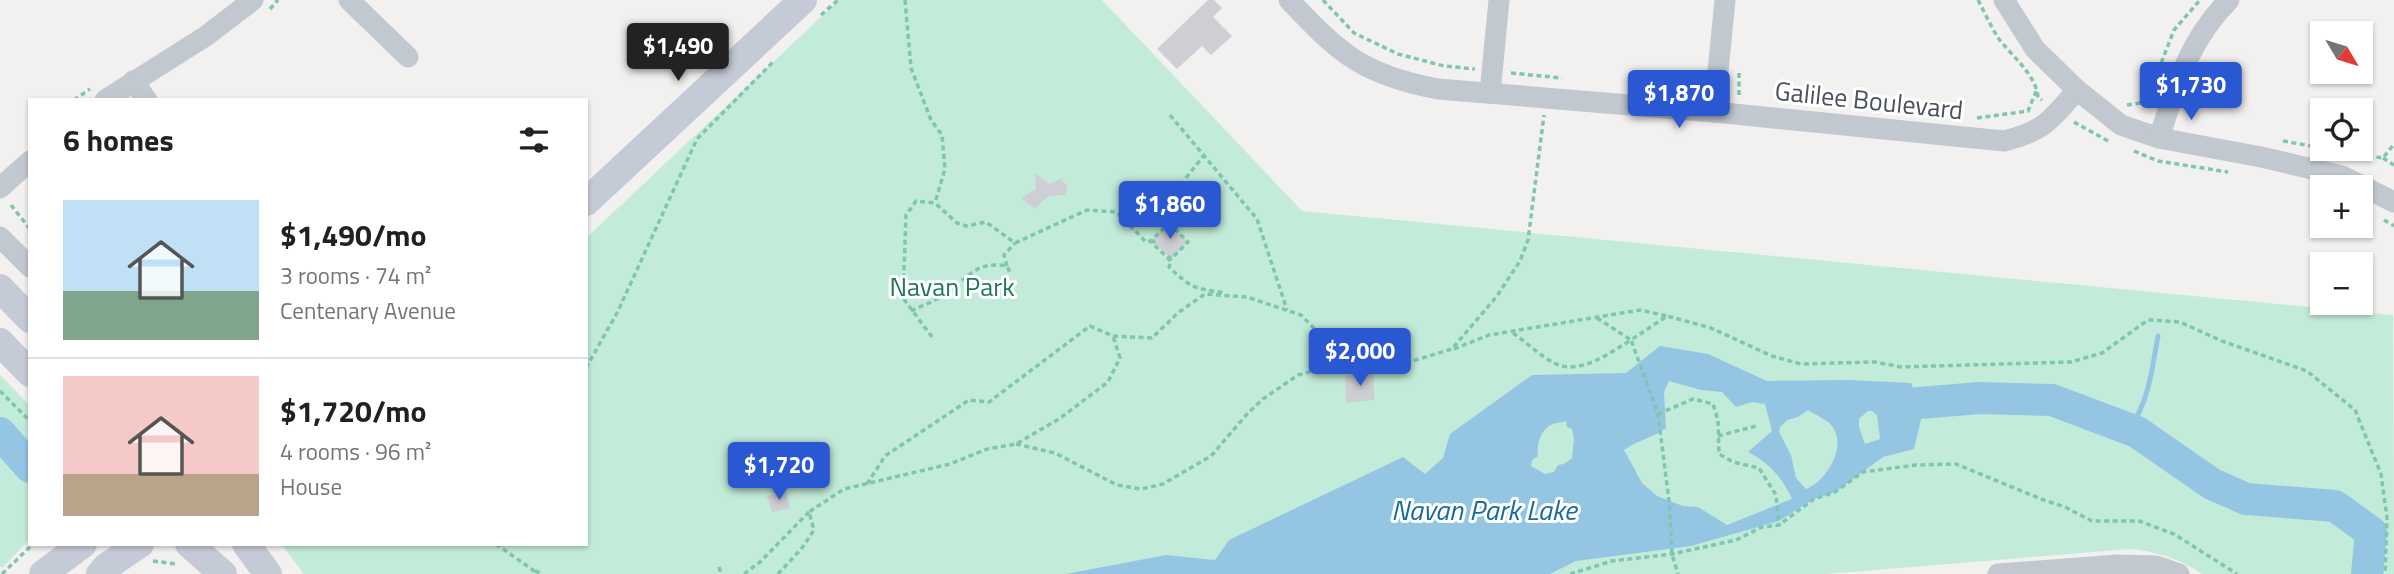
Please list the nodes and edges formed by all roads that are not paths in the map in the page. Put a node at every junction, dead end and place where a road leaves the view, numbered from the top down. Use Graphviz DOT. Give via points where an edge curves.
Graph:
graph roads {
  1 [pos="253,0"];
  2 [pos="349,0"];
  3 [pos="1289,0"];
  4 [pos="1499,0"];
  5 [pos="1725,0"];
  6 [pos="2004,0"];
  7 [pos="2229,0"];
  8 [pos="811,8"];
  9 [pos="408,57"];
  10 [pos="133,81"];
  11 [pos="2077,90"];
  12 [pos="1490,93"];
  13 [pos="108,98"];
  14 [pos="146,98"];
  15 [pos="1715,103"];
  16 [pos="2159,138"];
  17 [pos="28,165"];
  18 [pos="8,194"];
  19 [pos="2392,196"];
  20 [pos="588,200"];
  21 [pos="0,237"];
  22 [pos="28,265"];
  23 [pos="0,288"];
  24 [pos="28,317"];
  25 [pos="0,342"];
  26 [pos="28,371"];
  27 [pos="80,546"];
  28 [pos="247,546"];
  29 [pos="143,554"];
  30 [pos="186,555"];
  31 [pos="2054,572"];
  32 [pos="43,574"];
  33 [pos="100,574"];
  34 [pos="223,574"];
  35 [pos="268,574"];
  36 [pos="1998,574"];
  37 [pos="2179,574"];
  1 -- 10 [label="street" via="206,36"];
  2 -- 9 [label="street"];
  3 -- 12 [label="street, Galilee Boulevard" via="1328,41 1375,71 1405,83"];
  4 -- 12 [label="street"];
  5 -- 15 [label="street"];
  6 -- 11 [label="street" via="2035,49"];
  7 -- 16 [label="street" via="2186,60"];
  8 -- 20 [label="street"];
  10 -- 13 [label="street"];
  10 -- 14 [label="street"];
  11 -- 15 [label="street, Galilee Boulevard" via="2052,119 2030,135 2004,141"];
  11 -- 16 [label="street" via="2121,125"];
  12 -- 15 [label="street, Galilee Boulevard" via="1546,99"];
  16 -- 19 [label="street" via="2342,176"];
  17 -- 18 [label="street"];
  21 -- 22 [label="street"];
  23 -- 24 [label="street"];
  25 -- 26 [label="street"];
  27 -- 32 [label="street"];
  28 -- 35 [label="street"];
  29 -- 33 [label="street" via="106,567"];
  30 -- 34 [label="street"];
  31 -- 36 [label="street"];
  31 -- 37 [label="street" via="2117,565 2156,566"];
}
